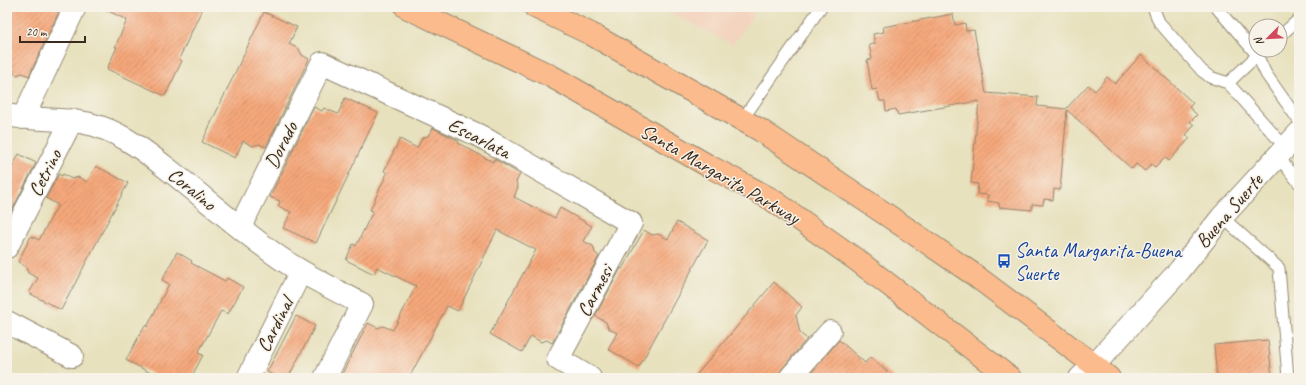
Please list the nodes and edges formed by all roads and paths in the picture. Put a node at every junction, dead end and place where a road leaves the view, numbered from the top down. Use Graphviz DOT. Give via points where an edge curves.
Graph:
graph roads {
  1 [pos="75,7"];
  2 [pos="406,7"];
  3 [pos="535,7"];
  4 [pos="821,7"];
  5 [pos="1153,7"];
  6 [pos="1216,7"];
  7 [pos="1224,11"];
  8 [pos="1299,19"];
  9 [pos="1288,29"];
  10 [pos="1248,39"];
  11 [pos="1255,58"];
  12 [pos="1261,58"];
  13 [pos="322,63"];
  14 [pos="1228,83"];
  15 [pos="72,120"];
  16 [pos="742,120"];
  17 [pos="13,121"];
  18 [pos="1299,121"];
  19 [pos="1287,145"];
  20 [pos="1299,183"];
  21 [pos="1222,217"];
  22 [pos="631,222"];
  23 [pos="240,227"];
  24 [pos="7,247"];
  25 [pos="302,272"];
  26 [pos="7,322"];
  27 [pos="830,332"];
  28 [pos="72,356"];
  29 [pos="1094,374"];
  30 [pos="248,378"];
  31 [pos="324,378"];
  32 [pos="590,378"];
  33 [pos="790,378"];
  34 [pos="1010,378"];
  35 [pos="1288,378"];
  1 -- 17 [label="street"];
  2 -- 34 [label="main road, Santa Margarita Parkway" via="551,76 771,199 858,261"];
  3 -- 16 [label="main road" via="591,34"];
  4 -- 16 [label="lane"];
  5 -- 14 [label="lane" via="1159,22 1202,71 1210,77"];
  6 -- 7 [label="lane"];
  7 -- 10 [label="lane"];
  8 -- 9 [label="lane"];
  11 -- 14 [label="lane"];
  12 -- 18 [label="lane" via="1266,74"];
  13 -- 22 [label="street, Escarlata" via="480,136"];
  13 -- 23 [label="street, Dorado"];
  14 -- 19 [label="lane"];
  15 -- 17 [label="street, Coralino"];
  15 -- 23 [label="street, Coralino" via="100,127 122,137 147,153"];
  15 -- 24 [label="street, Cetrino"];
  16 -- 29 [label="main road" via="973,274"];
  19 -- 20 [label="lane"];
  19 -- 21 [label="street, Buena Suerte"];
  21 -- 29 [label="street, Buena Suerte"];
  21 -- 35 [label="lane" via="1279,268"];
  22 -- 32 [label="street, Carmesi" via="558,359"];
  23 -- 25 [label="street, Coralino"];
  25 -- 30 [label="street, Cardinal"];
  25 -- 31 [label="street, Coralino" via="362,304"];
  26 -- 28 [label="street"];
  27 -- 33 [label="street"];
}
